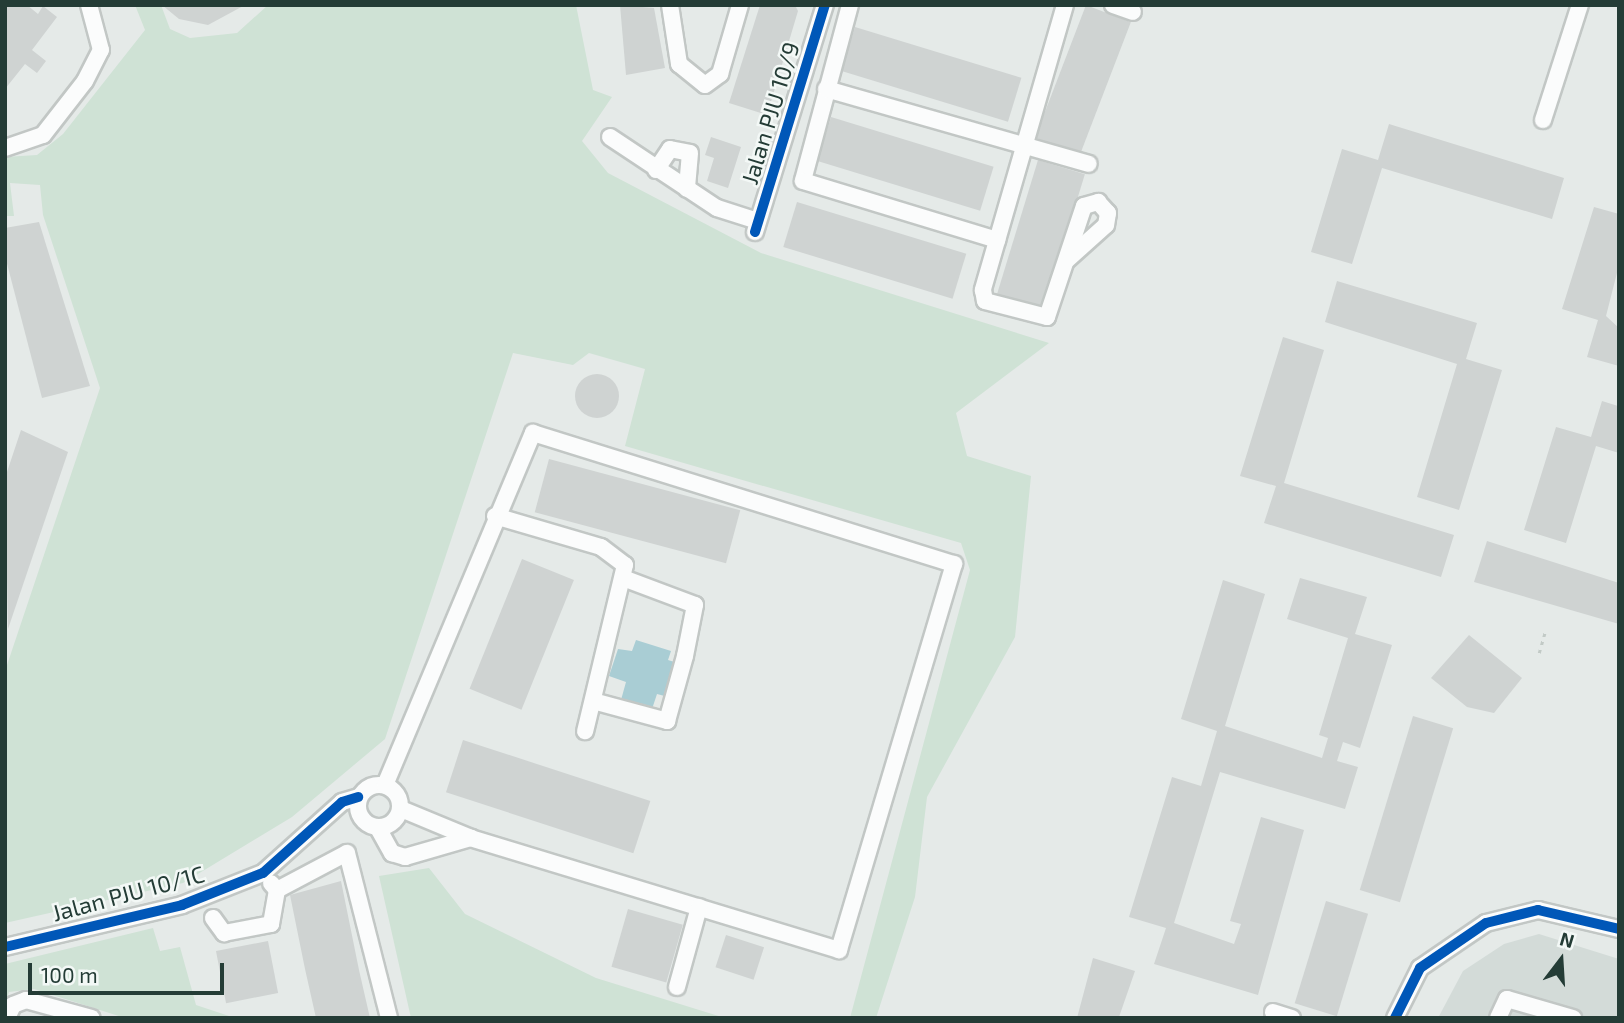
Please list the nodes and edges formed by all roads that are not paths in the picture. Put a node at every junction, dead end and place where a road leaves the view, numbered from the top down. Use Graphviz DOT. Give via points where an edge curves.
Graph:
graph roads {
  1 [pos="89,5"];
  2 [pos="670,5"];
  3 [pos="740,5"];
  4 [pos="825,5"];
  5 [pos="850,5"];
  6 [pos="1065,5"];
  7 [pos="1113,5"];
  8 [pos="1580,5"];
  9 [pos="1133,12"];
  10 [pos="826,89"];
  11 [pos="1543,120"];
  12 [pos="610,137"];
  13 [pos="1025,146"];
  14 [pos="5,148"];
  15 [pos="1089,164"];
  16 [pos="656,170"];
  17 [pos="687,189"];
  18 [pos="998,240"];
  19 [pos="1068,260"];
  20 [pos="495,516"];
  21 [pos="626,579"];
  22 [pos="593,701"];
  23 [pos="585,731"];
  24 [pos="385,785"];
  25 [pos="358,805"];
  26 [pos="401,809"];
  27 [pos="378,828"];
  28 [pos="471,838"];
  29 [pos="262,873"];
  30 [pos="277,890"];
  31 [pos="699,906"];
  32 [pos="213,918"];
  33 [pos="1619,929"];
  34 [pos="5,947"];
  35 [pos="677,987"];
  36 [pos="1273,1012"];
  37 [pos="7,1018"];
  38 [pos="92,1018"];
  39 [pos="389,1018"];
  40 [pos="1292,1018"];
  41 [pos="1395,1018"];
  42 [pos="1499,1018"];
  43 [pos="1573,1018"];
  1 -- 14 [label="street" via="101,50 85,81 43,135"];
  2 -- 3 [label="street" via="679,64 705,85 720,74"];
  4 -- 17 [label="street, Jalan PJU 10/9" via="756,227"];
  5 -- 10 [label="street"];
  6 -- 13 [label="street"];
  7 -- 9 [label="street"];
  8 -- 11 [label="street"];
  10 -- 13 [label="street"];
  10 -- 18 [label="street" via="803,181"];
  12 -- 16 [label="street"];
  13 -- 15 [label="street"];
  13 -- 18 [label="street"];
  16 -- 17 [label="street"];
  16 -- 17 [label="street" via="670,149 690,153"];
  18 -- 19 [label="street" via="985,300 1038,317 1053,310"];
  20 -- 21 [label="street" via="614,553 625,565"];
  20 -- 24 [label="street"];
  20 -- 31 [label="street" via="527,438 536,433 954,564 843,948"];
  21 -- 22 [label="street"];
  21 -- 22 [label="street" via="695,605 685,656 667,721"];
  22 -- 23 [label="street"];
  24 -- 25 [label="street" via="374,784"];
  24 -- 26 [label="street"];
  25 -- 27 [label="street"];
  25 -- 29 [label="street, Jalan PJU 10/1C" via="342,802"];
  26 -- 27 [label="street" via="388,826"];
  26 -- 28 [label="street"];
  27 -- 28 [label="street" via="392,853 405,857"];
  28 -- 31 [label="street"];
  29 -- 30 [label="street"];
  29 -- 34 [label="street, Jalan PJU 10/1C" via="182,905"];
  30 -- 32 [label="street" via="271,925 224,933"];
  30 -- 39 [label="street" via="347,853"];
  31 -- 35 [label="street"];
  33 -- 41 [label="street" via="1538,910 1486,923 1420,968"];
  36 -- 40 [label="street"];
  37 -- 38 [label="street" via="19,1001"];
  42 -- 43 [label="street" via="1507,999"];
}
